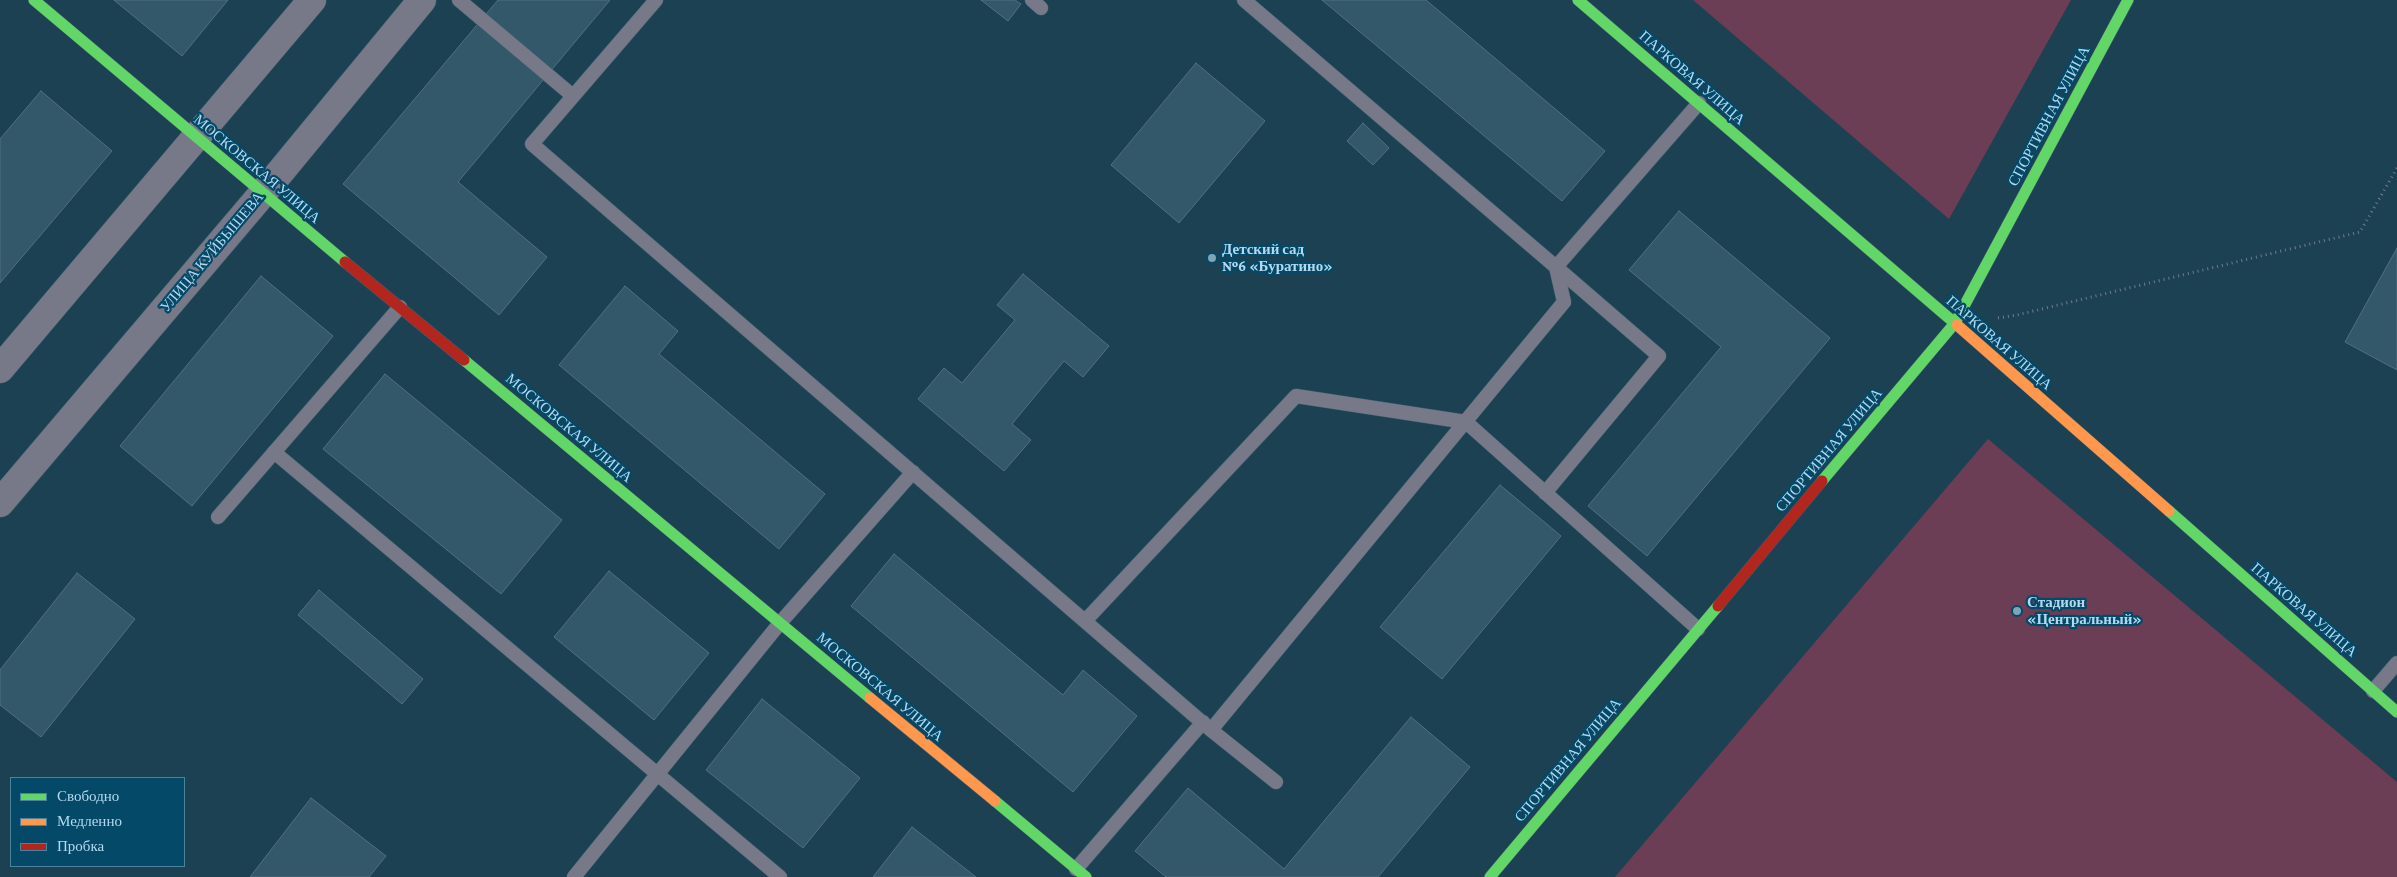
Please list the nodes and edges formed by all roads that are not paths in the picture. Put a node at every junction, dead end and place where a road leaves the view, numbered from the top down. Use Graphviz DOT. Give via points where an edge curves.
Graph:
graph roads {
  1 [pos="34,0"];
  2 [pos="312,0"];
  3 [pos="422,0"];
  4 [pos="459,0"];
  5 [pos="656,0"];
  6 [pos="1244,0"];
  7 [pos="1578,0"];
  8 [pos="2128,0"];
  9 [pos="573,96"];
  10 [pos="1699,103"];
  11 [pos="196,138"];
  12 [pos="263,193"];
  13 [pos="1556,267"];
  14 [pos="400,307"];
  15 [pos="1955,324"];
  16 [pos="0,369"];
  17 [pos="1466,422"];
  18 [pos="274,452"];
  19 [pos="913,472"];
  20 [pos="1545,492"];
  21 [pos="0,503"];
  22 [pos="218,517"];
  23 [pos="1085,621"];
  24 [pos="780,623"];
  25 [pos="1698,629"];
  26 [pos="2397,663"];
  27 [pos="2373,691"];
  28 [pos="2397,712"];
  29 [pos="1207,726"];
  30 [pos="658,774"];
  31 [pos="1276,782"];
  32 [pos="1081,873"];
  33 [pos="574,877"];
  34 [pos="780,877"];
  35 [pos="1490,877"];
  1 -- 11 [label="street, МОСКОВСКАЯ УЛИЦА"];
  2 -- 11 [label="street"];
  3 -- 12 [label="street, УЛИЦА КУЙБЫШЕВА"];
  4 -- 9 [label="lane"];
  5 -- 9 [label="lane"];
  6 -- 13 [label="lane"];
  7 -- 10 [label="street, ПАРКОВАЯ УЛИЦА"];
  8 -- 15 [label="street, СПОРТИВНАЯ УЛИЦА"];
  9 -- 19 [label="lane" via="532,144"];
  10 -- 13 [label="lane"];
  10 -- 15 [label="street, ПАРКОВАЯ УЛИЦА"];
  11 -- 12 [label="street, МОСКОВСКАЯ УЛИЦА"];
  11 -- 16 [label="street"];
  12 -- 14 [label="street, МОСКОВСКАЯ УЛИЦА"];
  12 -- 21 [label="street, УЛИЦА КУЙБЫШЕВА"];
  13 -- 17 [label="lane" via="1564,302"];
  13 -- 20 [label="lane" via="1659,356"];
  14 -- 18 [label="lane"];
  14 -- 24 [label="street, МОСКОВСКАЯ УЛИЦА"];
  15 -- 25 [label="street, СПОРТИВНАЯ УЛИЦА"];
  15 -- 27 [label="street, ПАРКОВАЯ УЛИЦА"];
  17 -- 20 [label="lane"];
  17 -- 23 [label="lane" via="1296,396"];
  17 -- 29 [label="lane"];
  18 -- 22 [label="lane"];
  18 -- 30 [label="lane"];
  19 -- 23 [label="lane"];
  19 -- 24 [label="lane"];
  20 -- 25 [label="lane"];
  23 -- 29 [label="lane"];
  24 -- 30 [label="lane"];
  24 -- 32 [label="street, МОСКОВСКАЯ УЛИЦА"];
  25 -- 35 [label="street, СПОРТИВНАЯ УЛИЦА"];
  26 -- 27 [label="lane"];
  27 -- 28 [label="street, ПАРКОВАЯ УЛИЦА"];
  29 -- 31 [label="lane"];
  29 -- 32 [label="lane"];
  30 -- 33 [label="lane"];
  30 -- 34 [label="lane"];
}
